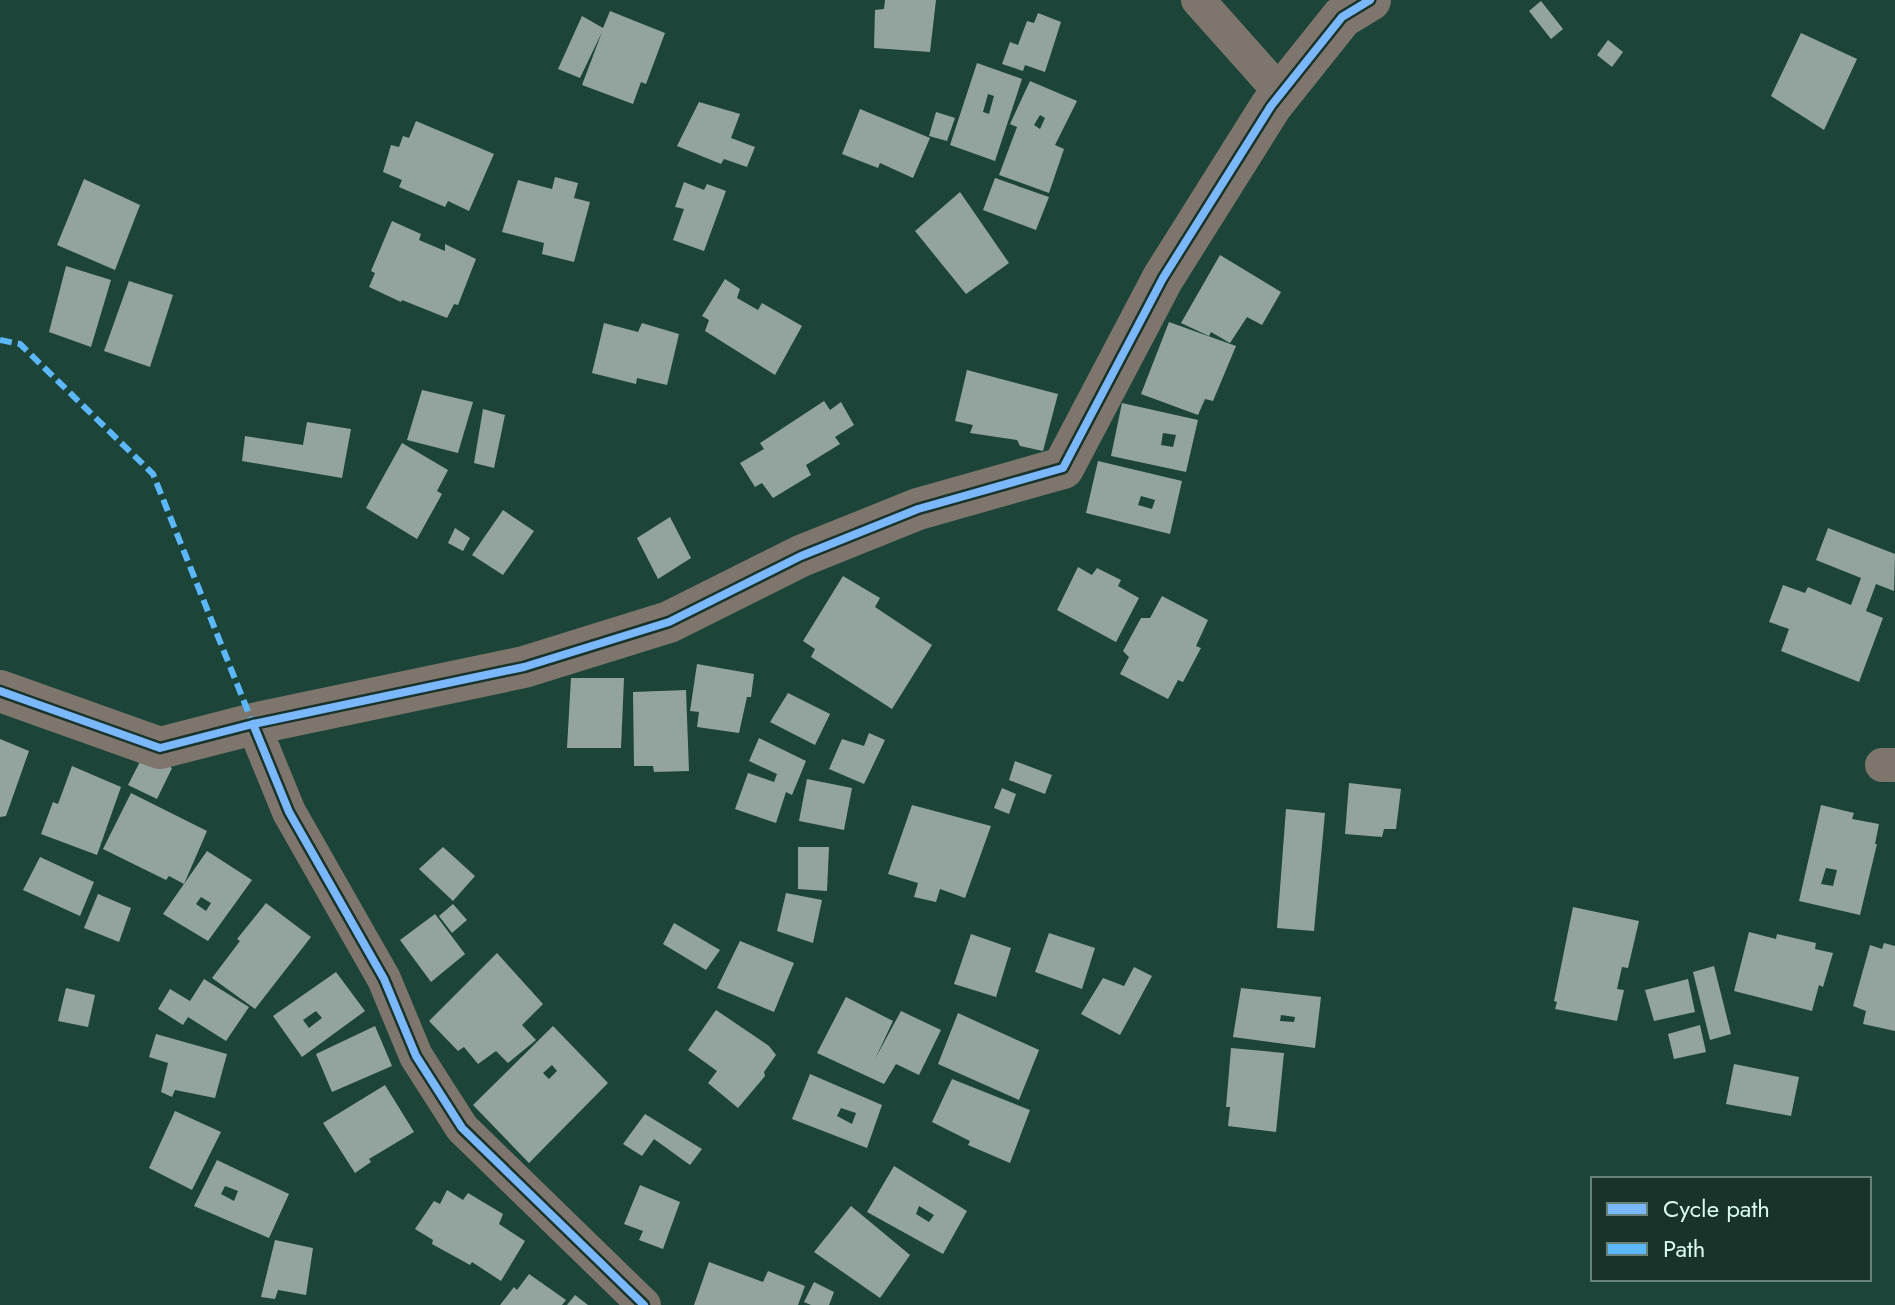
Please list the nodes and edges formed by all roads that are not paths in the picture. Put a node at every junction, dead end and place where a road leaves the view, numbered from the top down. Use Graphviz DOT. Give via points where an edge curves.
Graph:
graph roads {
  1 [pos="1198,0"];
  2 [pos="1370,0"];
  3 [pos="1281,93"];
  4 [pos="0,691"];
  5 [pos="253,724"];
  6 [pos="644,1305"];
  1 -- 3 [label="street"];
  2 -- 3 [label="street" via="1342,17"];
  3 -- 5 [label="street" via="1163,278 1063,468 918,509 801,556 669,622 524,667"];
  4 -- 5 [label="street" via="160,748"];
  5 -- 6 [label="street" via="289,812 384,979 416,1056 462,1128"];
}
